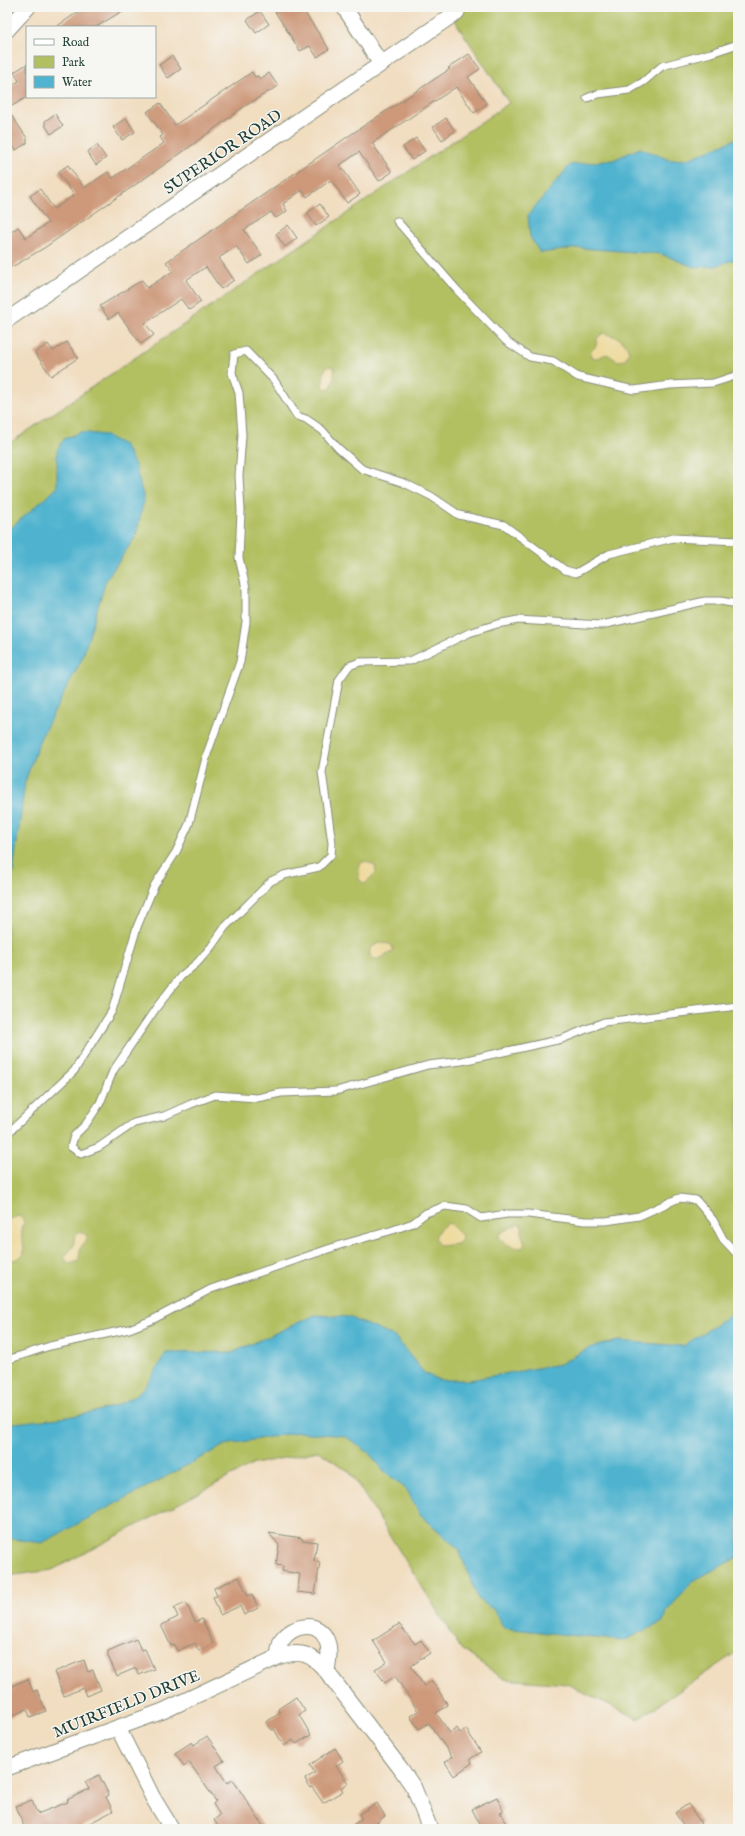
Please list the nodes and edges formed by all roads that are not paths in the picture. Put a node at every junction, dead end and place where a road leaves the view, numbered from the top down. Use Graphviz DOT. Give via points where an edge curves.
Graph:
graph roads {
  1 [pos="28,7"];
  2 [pos="344,7"];
  3 [pos="457,12"];
  4 [pos="7,30"];
  5 [pos="738,44"];
  6 [pos="382,64"];
  7 [pos="587,98"];
  8 [pos="397,221"];
  9 [pos="7,320"];
  10 [pos="738,375"];
  11 [pos="738,540"];
  12 [pos="738,604"];
  13 [pos="738,1006"];
  14 [pos="7,1134"];
  15 [pos="738,1255"];
  16 [pos="7,1360"];
  17 [pos="278,1658"];
  18 [pos="327,1672"];
  19 [pos="118,1728"];
  20 [pos="7,1768"];
  21 [pos="172,1829"];
  22 [pos="430,1829"];
  1 -- 4 [label="street"];
  2 -- 6 [label="street"];
  3 -- 6 [label="street, SUPERIOR ROAD"];
  5 -- 7 [label="lane" via="662,66 629,90"];
  6 -- 9 [label="street, SUPERIOR ROAD"];
  8 -- 10 [label="lane" via="506,341 530,357 553,361 578,377 634,390 713,383"];
  11 -- 14 [label="lane" via="673,538 609,554 576,573 565,570 504,526 459,515 431,496 404,483 362,469 322,430 306,419 296,416 274,380 246,351 234,354 232,373 239,393 242,435 239,558 246,588 246,622 240,662 207,754 189,824 176,852 154,886 138,927 112,1011 74,1071"];
  12 -- 13 [label="lane" via="705,601 602,625 518,620 469,633 410,661 360,662 348,666 339,680 322,772 332,843 331,855 319,867 284,875 271,881 225,927 197,963 181,976 113,1071 100,1103 74,1136 71,1147 81,1154 100,1147 134,1123 164,1116 215,1095 257,1098 281,1093 336,1091 428,1065 462,1061 562,1039 604,1022"];
  15 -- 16 [label="lane" via="723,1240 713,1220 696,1200 679,1198 639,1216 606,1221 577,1221 528,1214 482,1218 467,1209 445,1206 413,1223 340,1244 211,1289 129,1329 50,1346"];
  17 -- 18 [label="street, MUIRFIELD DRIVE" via="296,1653 304,1654 315,1659"];
  17 -- 18 [label="street" via="281,1641 292,1630 303,1627 315,1629 328,1642"];
  17 -- 19 [label="street, MUIRFIELD DRIVE" via="163,1711"];
  18 -- 22 [label="street, MUIRFIELD DRIVE" via="414,1788"];
  19 -- 20 [label="street, MUIRFIELD DRIVE"];
  19 -- 21 [label="street" via="153,1798"];
}
